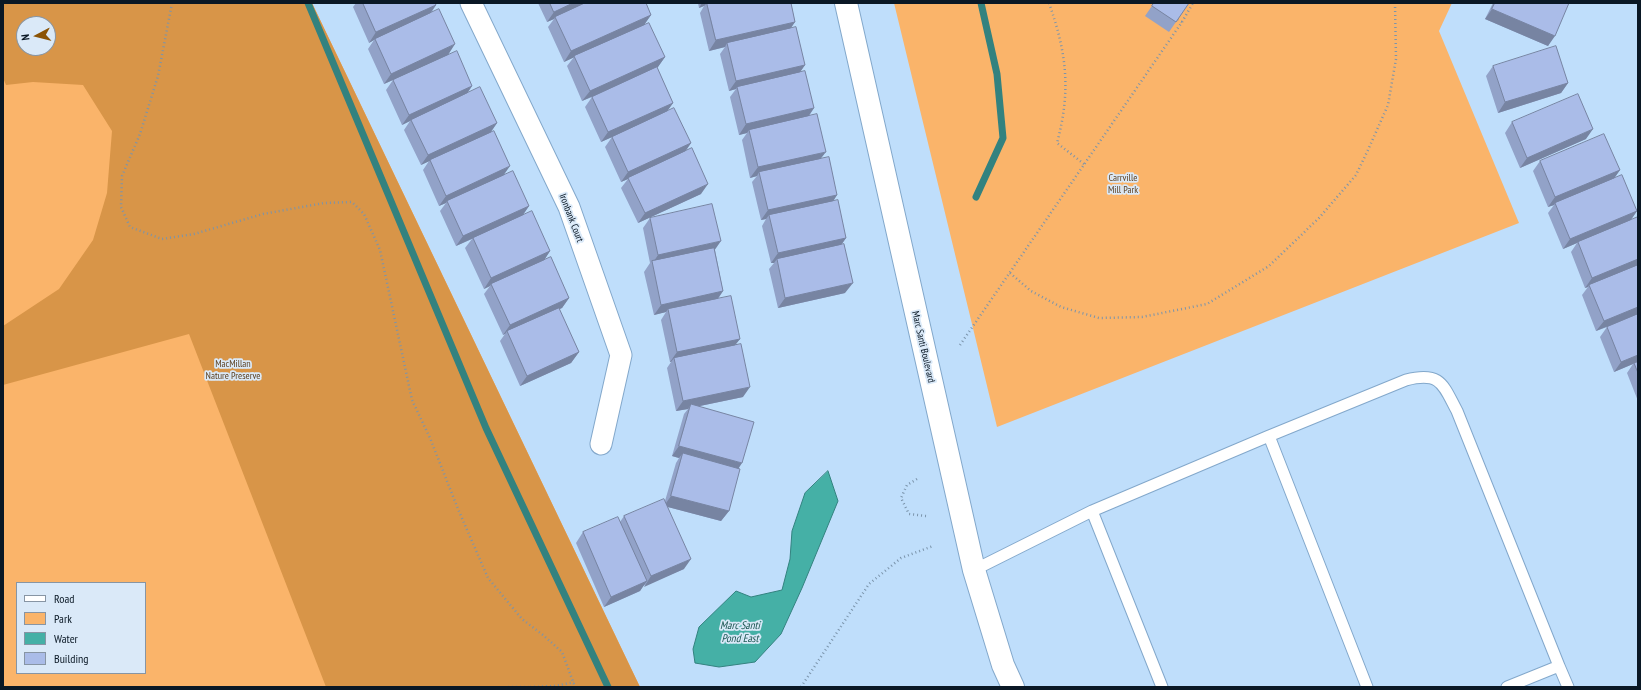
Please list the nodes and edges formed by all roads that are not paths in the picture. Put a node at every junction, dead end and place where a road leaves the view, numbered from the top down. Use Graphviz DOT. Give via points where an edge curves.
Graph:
graph roads {
  1 [pos="471,3"];
  2 [pos="846,3"];
  3 [pos="1269,436"];
  4 [pos="601,444"];
  5 [pos="1092,511"];
  6 [pos="974,570"];
  7 [pos="1559,666"];
  8 [pos="1013,687"];
  9 [pos="1162,687"];
  10 [pos="1367,687"];
  11 [pos="1507,687"];
  12 [pos="1568,687"];
  1 -- 4 [label="street, Ironbank Court" via="569,207 621,355"];
  2 -- 6 [label="street, Marc Santi Boulevard"];
  3 -- 5 [label="lane"];
  3 -- 7 [label="lane" via="1406,380 1426,377 1440,381 1457,411"];
  3 -- 10 [label="lane"];
  5 -- 6 [label="lane"];
  5 -- 9 [label="lane"];
  6 -- 8 [label="street, Marc Santi Boulevard"];
  7 -- 11 [label="lane"];
  7 -- 12 [label="lane"];
}
